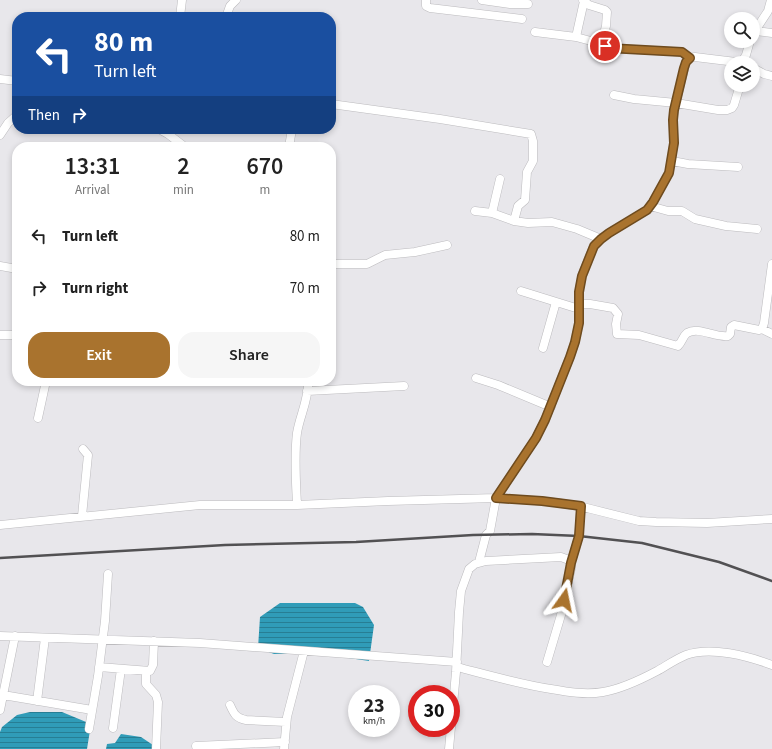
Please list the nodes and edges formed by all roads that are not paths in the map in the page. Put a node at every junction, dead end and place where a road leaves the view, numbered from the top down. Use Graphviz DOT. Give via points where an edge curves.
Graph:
graph roads {
  1 [pos="182,0"];
  2 [pos="236,0"];
  3 [pos="426,0"];
  4 [pos="482,0"];
  5 [pos="771,0"];
  6 [pos="584,1"];
  7 [pos="528,4"];
  8 [pos="181,12"];
  9 [pos="228,12"];
  10 [pos="522,19"];
  11 [pos="760,24"];
  12 [pos="535,32"];
  13 [pos="760,33"];
  14 [pos="772,33"];
  15 [pos="576,37"];
  16 [pos="602,44"];
  17 [pos="690,58"];
  18 [pos="724,61"];
  19 [pos="760,72"];
  20 [pos="772,76"];
  21 [pos="0,79"];
  22 [pos="12,80"];
  23 [pos="738,92"];
  24 [pos="614,95"];
  25 [pos="676,103"];
  26 [pos="336,105"];
  27 [pos="12,119"];
  28 [pos="0,133"];
  29 [pos="168,134"];
  30 [pos="178,142"];
  31 [pos="672,161"];
  32 [pos="738,166"];
  33 [pos="500,179"];
  34 [pos="650,206"];
  35 [pos="475,211"];
  36 [pos="492,214"];
  37 [pos="514,220"];
  38 [pos="757,229"];
  39 [pos="601,239"];
  40 [pos="447,245"];
  41 [pos="336,264"];
  42 [pos="772,264"];
  43 [pos="0,266"];
  44 [pos="12,268"];
  45 [pos="521,291"];
  46 [pos="556,302"];
  47 [pos="579,306"];
  48 [pos="762,328"];
  49 [pos="0,334"];
  50 [pos="772,334"];
  51 [pos="12,335"];
  52 [pos="544,348"];
  53 [pos="476,378"];
  54 [pos="45,386"];
  55 [pos="308,386"];
  56 [pos="404,386"];
  57 [pos="307,391"];
  58 [pos="550,407"];
  59 [pos="38,418"];
  60 [pos="83,449"];
  61 [pos="496,498"];
  62 [pos="296,505"];
  63 [pos="581,506"];
  64 [pos="82,516"];
  65 [pos="772,519"];
  66 [pos="0,525"];
  67 [pos="479,562"];
  68 [pos="571,563"];
  69 [pos="108,574"];
  70 [pos="0,636"];
  71 [pos="15,636"];
  72 [pos="45,638"];
  73 [pos="103,640"];
  74 [pos="154,641"];
  75 [pos="304,651"];
  76 [pos="547,662"];
  77 [pos="457,664"];
  78 [pos="772,665"];
  79 [pos="100,667"];
  80 [pos="121,669"];
  81 [pos="146,671"];
  82 [pos="3,696"];
  83 [pos="37,701"];
  84 [pos="230,705"];
  85 [pos="0,710"];
  86 [pos="92,710"];
  87 [pos="286,722"];
  88 [pos="113,728"];
  89 [pos="89,729"];
  90 [pos="196,746"];
  91 [pos="285,746"];
  92 [pos="156,749"];
  93 [pos="449,749"];
  1 -- 8 [label="street"];
  2 -- 9 [label="street"];
  3 -- 10 [label="street" via="426,6 430,8"];
  4 -- 7 [label="street"];
  5 -- 11 [label="street"];
  6 -- 15 [label="street"];
  6 -- 16 [label="street" via="607,12"];
  12 -- 15 [label="street"];
  13 -- 14 [label="street"];
  15 -- 16 [label="street"];
  16 -- 17 [label="street" via="608,48 682,52"];
  17 -- 18 [label="street"];
  17 -- 25 [label="street" via="684,68"];
  19 -- 20 [label="street"];
  21 -- 22 [label="street"];
  23 -- 25 [label="street" via="734,105 727,110"];
  24 -- 25 [label="street" via="634,100"];
  25 -- 31 [label="street"];
  26 -- 37 [label="street" via="531,134 533,161 526,176 525,200 518,206"];
  27 -- 28 [label="street"];
  29 -- 30 [label="street"];
  31 -- 32 [label="street"];
  31 -- 34 [label="street" via="669,173"];
  33 -- 36 [label="street"];
  34 -- 38 [label="street" via="668,211 682,211 695,220"];
  34 -- 39 [label="street"];
  35 -- 36 [label="street"];
  36 -- 37 [label="street"];
  37 -- 39 [label="street" via="552,222"];
  39 -- 47 [label="street" via="592,251 582,276"];
  40 -- 41 [label="street" via="386,255 367,264"];
  42 -- 48 [label="street"];
  43 -- 44 [label="street"];
  45 -- 46 [label="street"];
  46 -- 47 [label="street"];
  46 -- 52 [label="street"];
  47 -- 48 [label="street" via="610,307 616,310 617,334 639,335 678,346 690,332 700,331 724,337 730,334 734,325 759,330"];
  47 -- 58 [label="street" via="575,342"];
  48 -- 50 [label="street"];
  49 -- 51 [label="street"];
  53 -- 58 [label="street"];
  54 -- 59 [label="street"];
  55 -- 57 [label="street"];
  56 -- 57 [label="street"];
  57 -- 62 [label="street" via="297,440"];
  58 -- 61 [label="street" via="536,438"];
  60 -- 64 [label="street" via="88,455"];
  61 -- 62 [label="street"];
  61 -- 63 [label="street"];
  61 -- 67 [label="street" via="490,531 486,534"];
  62 -- 64 [label="street" via="200,505"];
  63 -- 65 [label="street" via="656,522 707,523"];
  63 -- 68 [label="street" via="579,536"];
  64 -- 66 [label="street"];
  67 -- 68 [label="street" via="561,557"];
  67 -- 77 [label="street" via="470,569 461,591"];
  68 -- 76 [label="street" via="561,615"];
  69 -- 73 [label="street"];
  70 -- 71 [label="street"];
  71 -- 72 [label="street"];
  71 -- 82 [label="street"];
  72 -- 73 [label="street"];
  72 -- 83 [label="street"];
  73 -- 74 [label="street"];
  73 -- 79 [label="street"];
  74 -- 75 [label="street"];
  74 -- 81 [label="street" via="153,668"];
  75 -- 77 [label="street"];
  75 -- 87 [label="street"];
  77 -- 78 [label="street" via="524,685 590,694 631,683 697,652 730,654"];
  77 -- 93 [label="street"];
  79 -- 80 [label="street"];
  79 -- 86 [label="street"];
  80 -- 81 [label="street"];
  80 -- 88 [label="street"];
  81 -- 92 [label="street" via="146,684 158,702"];
  82 -- 83 [label="street"];
  82 -- 85 [label="street"];
  83 -- 86 [label="street"];
  84 -- 87 [label="street" via="234,714 241,719"];
  86 -- 89 [label="street"];
  87 -- 91 [label="street"];
  90 -- 91 [label="street"];
}
